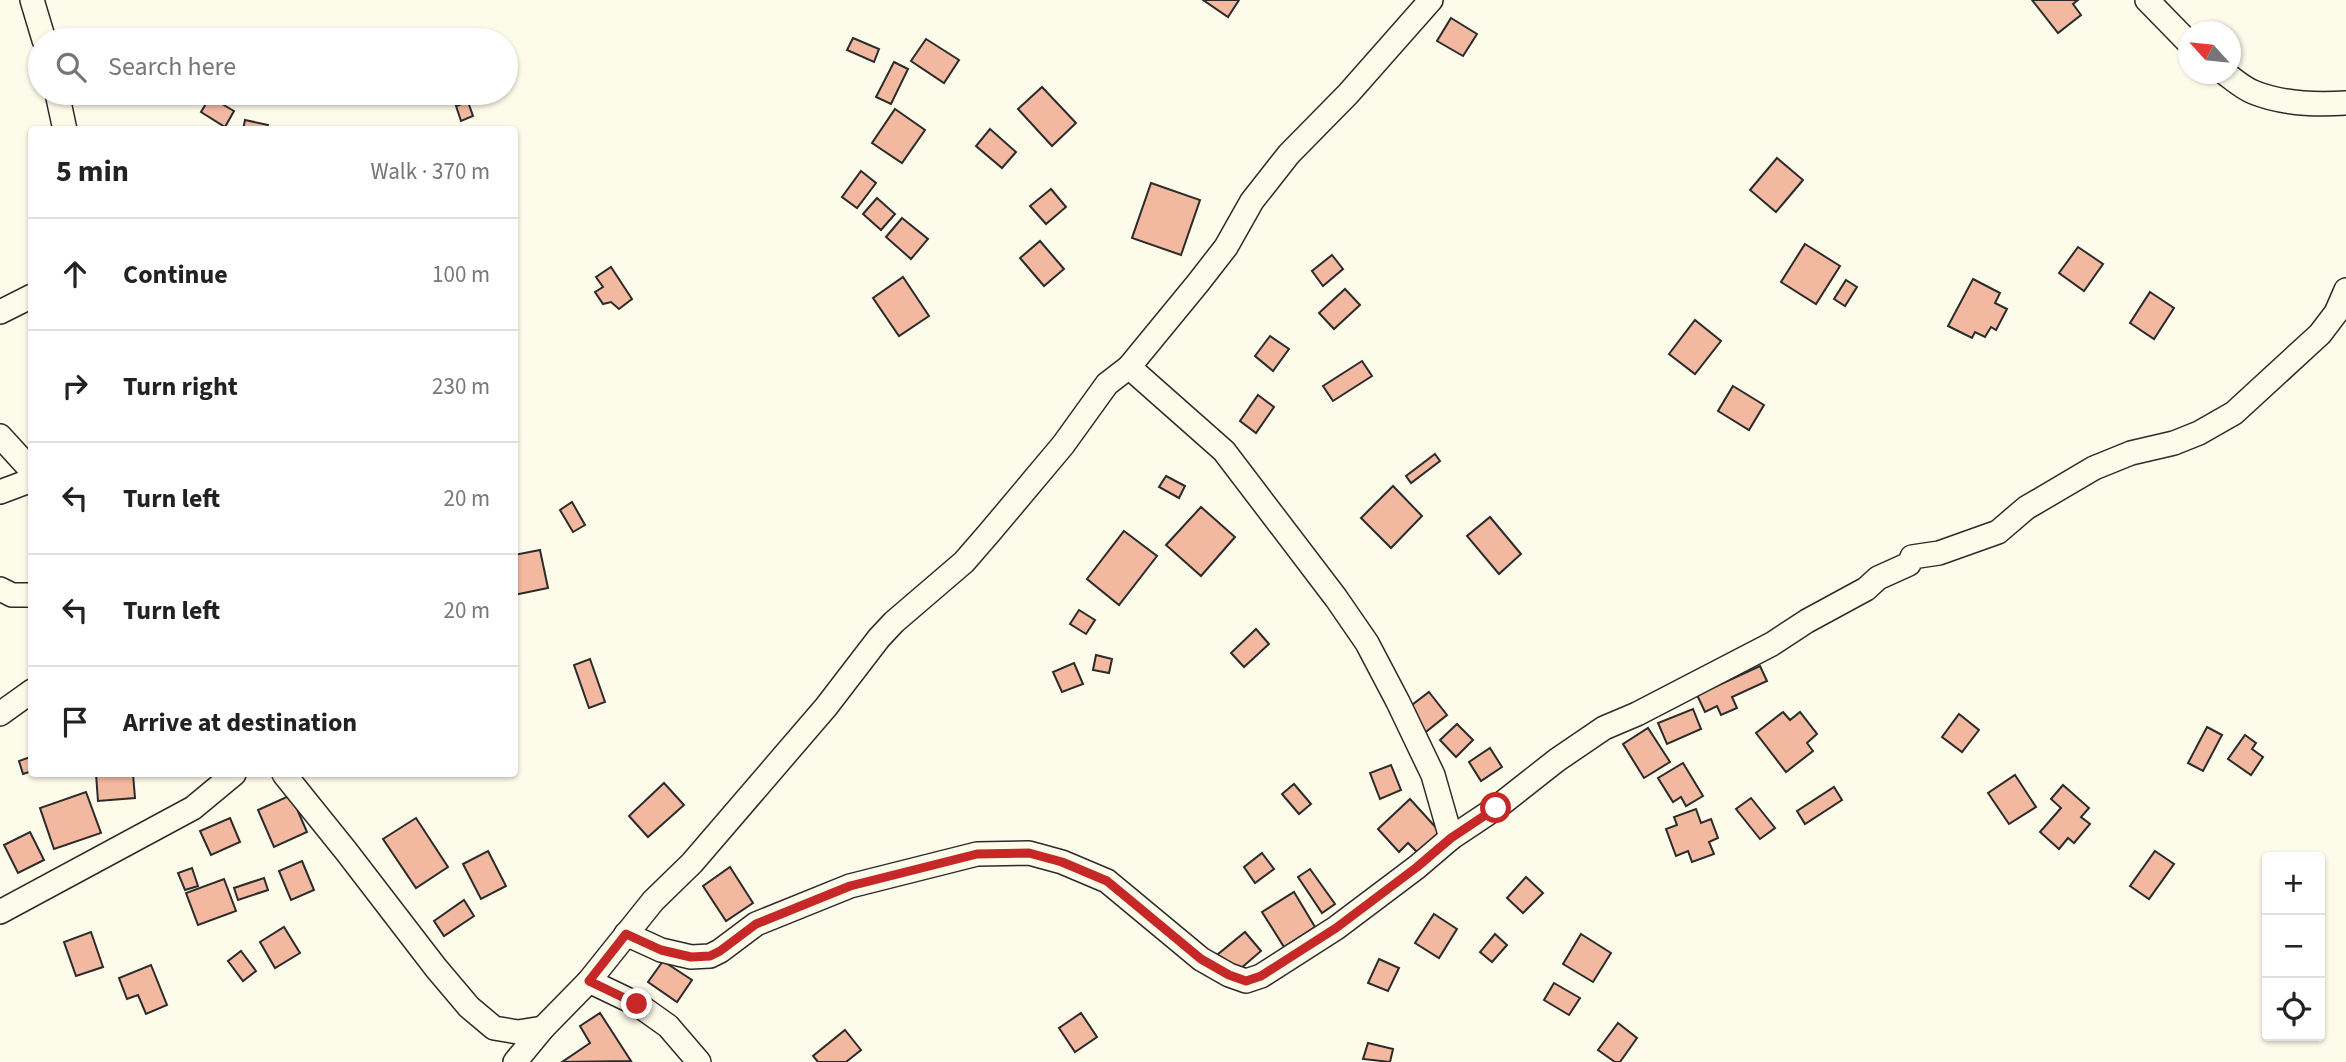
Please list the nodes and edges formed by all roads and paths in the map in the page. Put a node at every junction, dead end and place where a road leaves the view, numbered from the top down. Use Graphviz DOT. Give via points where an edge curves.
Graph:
graph roads {
  1 [pos="32,0"];
  2 [pos="1430,0"];
  3 [pos="2147,0"];
  4 [pos="40,28"];
  5 [pos="2178,30"];
  6 [pos="2240,84"];
  7 [pos="2346,103"];
  8 [pos="60,105"];
  9 [pos="64,126"];
  10 [pos="2346,290"];
  11 [pos="28,298"];
  12 [pos="0,312"];
  13 [pos="1129,367"];
  14 [pos="0,436"];
  15 [pos="28,467"];
  16 [pos="28,482"];
  17 [pos="0,492"];
  18 [pos="0,590"];
  19 [pos="28,596"];
  20 [pos="28,694"];
  21 [pos="0,714"];
  22 [pos="230,777"];
  23 [pos="286,777"];
  24 [pos="1451,838"];
  25 [pos="0,912"];
  26 [pos="626,934"];
  27 [pos="589,981"];
  28 [pos="543,1028"];
  29 [pos="516,1062"];
  30 [pos="699,1062"];
  1 -- 4 [label="street"];
  2 -- 13 [label="street" via="1289,154 1252,201 1219,256"];
  3 -- 5 [label="street"];
  6 -- 7 [label="street" via="2283,101"];
  8 -- 9 [label="street"];
  10 -- 24 [label="street" via="2320,334 2234,413 2174,443 2094,468 2026,508 1998,532 1912,558 1909,564 1709,679 1604,728"];
  11 -- 12 [label="street"];
  13 -- 24 [label="street" via="1224,451 1367,643 1433,775"];
  13 -- 26 [label="street" via="1107,384 1063,445 964,562 879,638 827,708"];
  14 -- 15 [label="street"];
  16 -- 17 [label="street"];
  18 -- 19 [label="street"];
  20 -- 21 [label="street"];
  22 -- 25 [label="street" via="193,808"];
  23 -- 28 [label="street" via="469,1007 494,1028 517,1032"];
  24 -- 26 [label="street" via="1336,928 1246,981 1201,959 1107,881 1029,853 977,854 850,886 756,924 710,956 661,950"];
  26 -- 27 [label="street"];
  27 -- 28 [label="street"];
  27 -- 30 [label="street" via="637,1004 668,1026"];
  28 -- 29 [label="street"];
}
